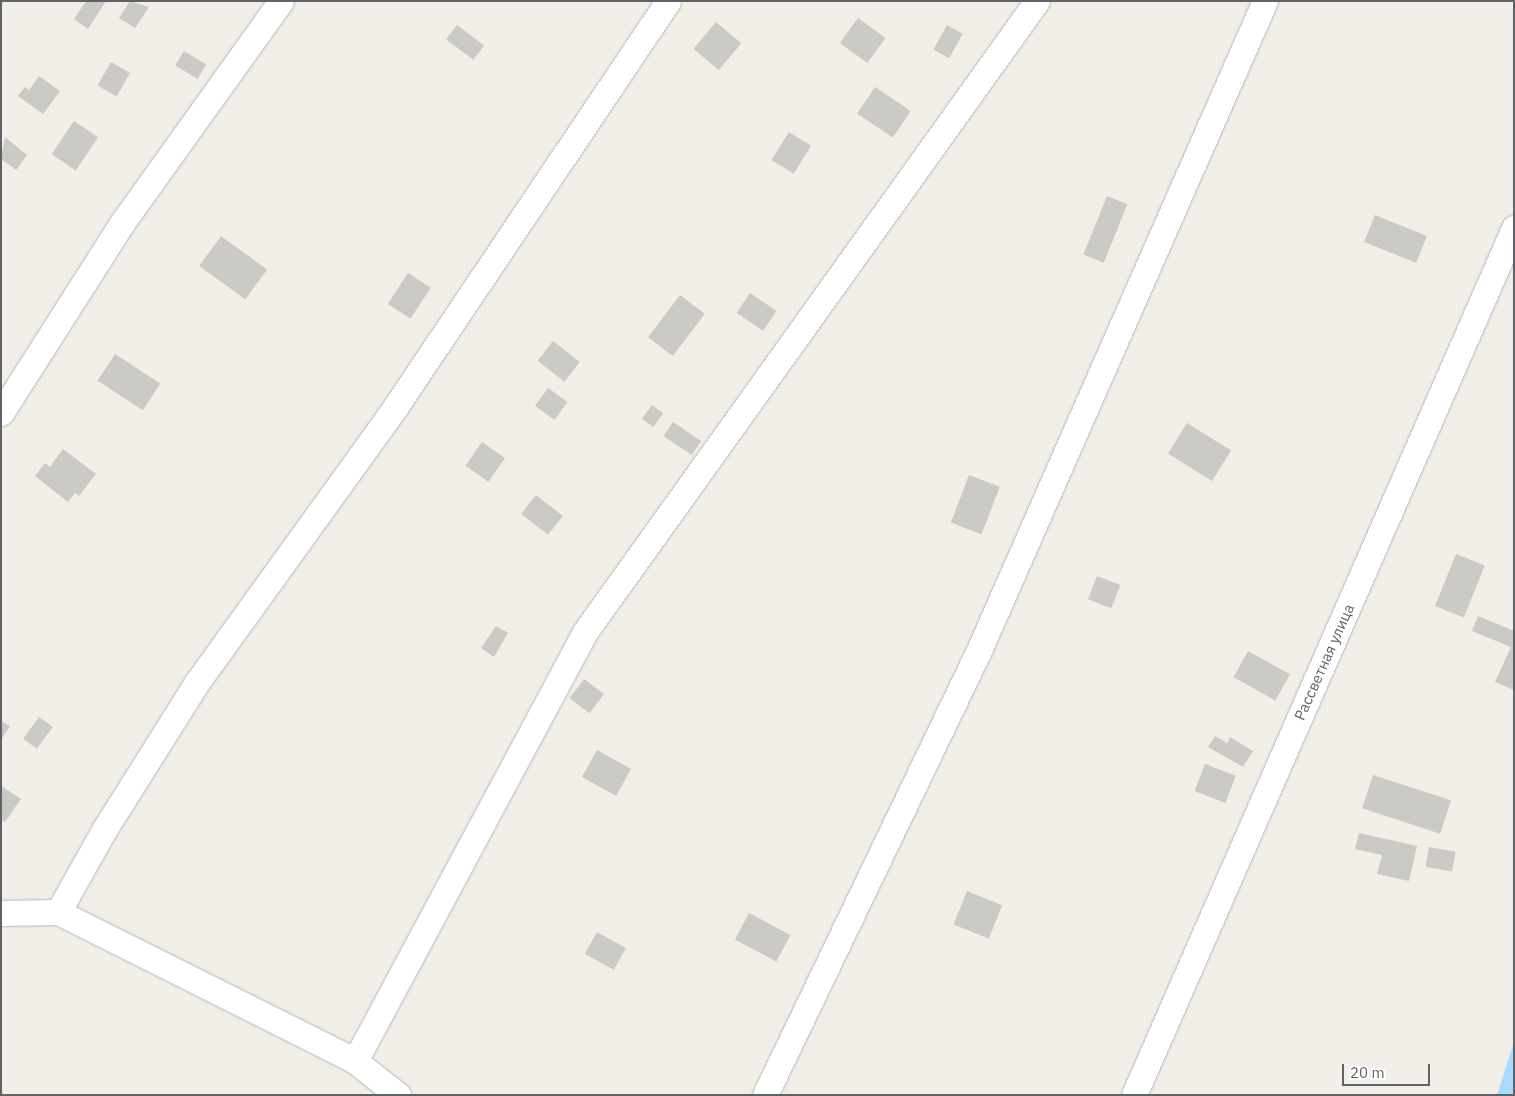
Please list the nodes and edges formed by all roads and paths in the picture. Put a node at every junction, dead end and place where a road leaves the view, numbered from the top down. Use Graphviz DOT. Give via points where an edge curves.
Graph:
graph roads {
  1 [pos="281,1"];
  2 [pos="668,1"];
  3 [pos="1037,1"];
  4 [pos="1265,1"];
  5 [pos="1514,228"];
  6 [pos="1,413"];
  7 [pos="58,912"];
  8 [pos="1,913"];
  9 [pos="356,1061"];
  10 [pos="398,1095"];
  11 [pos="765,1095"];
  12 [pos="1134,1095"];
  1 -- 6 [label="street" via="122,224"];
  2 -- 7 [label="street" via="394,409 198,681 104,830"];
  3 -- 9 [label="street" via="585,632 512,760"];
  4 -- 11 [label="street" via="980,648"];
  5 -- 12 [label="street, Рассветная улица"];
  7 -- 8 [label="street"];
  7 -- 9 [label="street"];
  9 -- 10 [label="street"];
}
